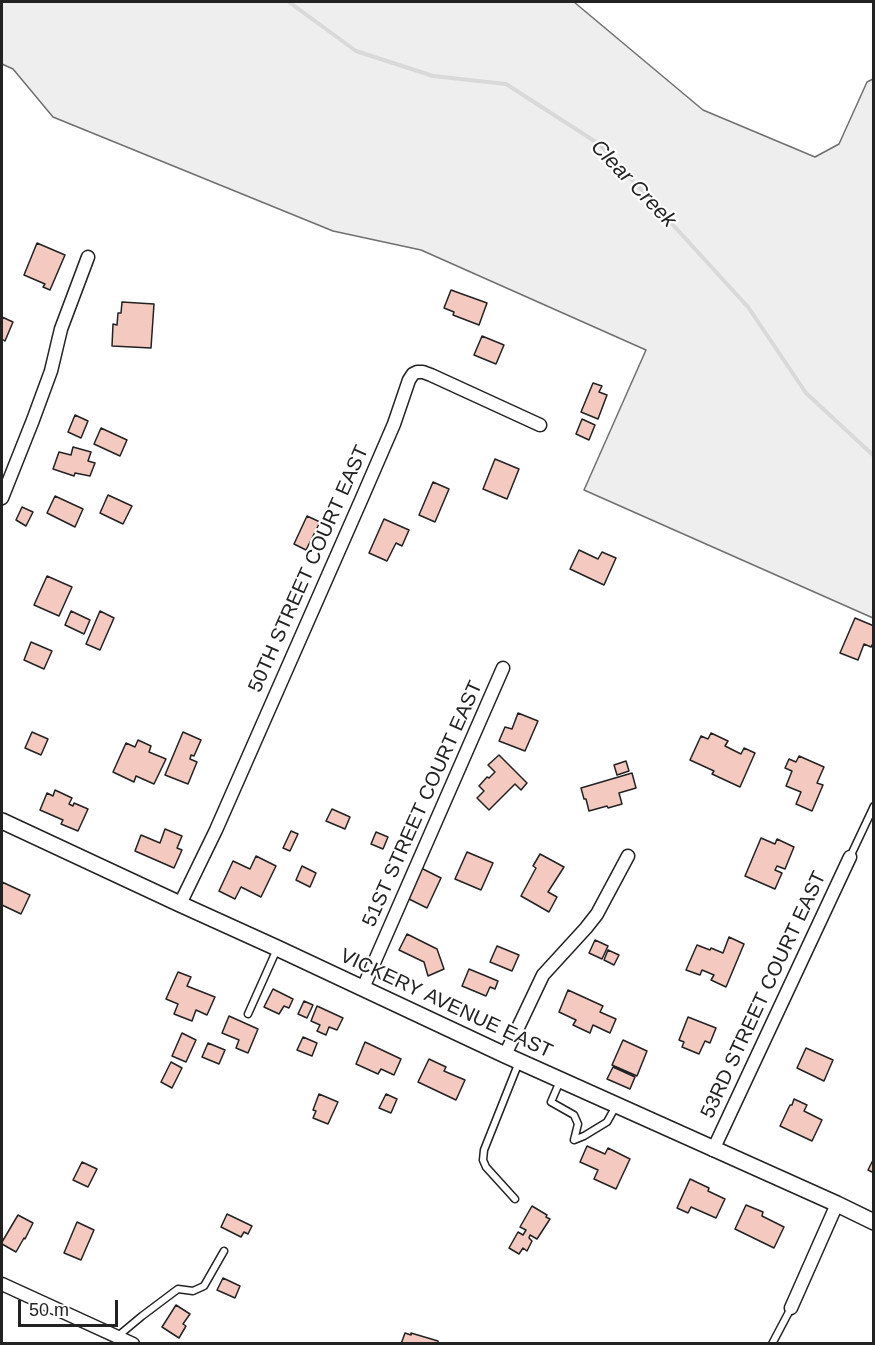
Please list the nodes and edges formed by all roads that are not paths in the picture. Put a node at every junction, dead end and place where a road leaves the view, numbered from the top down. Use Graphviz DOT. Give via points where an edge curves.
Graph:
graph roads {
  1 [pos="88,257"];
  2 [pos="540,425"];
  3 [pos="2,498"];
  4 [pos="503,668"];
  5 [pos="873,806"];
  6 [pos="2,821"];
  7 [pos="628,856"];
  8 [pos="850,857"];
  9 [pos="180,904"];
  10 [pos="277,948"];
  11 [pos="363,988"];
  12 [pos="248,1014"];
  13 [pos="512,1058"];
  14 [pos="561,1080"];
  15 [pos="616,1105"];
  16 [pos="713,1150"];
  17 [pos="515,1199"];
  18 [pos="837,1204"];
  19 [pos="873,1222"];
  20 [pos="224,1251"];
  21 [pos="2,1284"];
  22 [pos="791,1308"];
  23 [pos="118,1337"];
  24 [pos="133,1344"];
  25 [pos="772,1344"];
  1 -- 3 [label="street" via="61,329 51,371"];
  2 -- 9 [label="street, 50TH STREET COURT EAST" via="427,373 412,376 216,830"];
  4 -- 11 [label="street, 51ST STREET COURT EAST"];
  5 -- 8 [label="lane"];
  6 -- 9 [label="street, VICKERY AVENUE EAST"];
  7 -- 13 [label="street" via="597,914 543,975"];
  8 -- 16 [label="street, 53RD STREET COURT EAST"];
  9 -- 10 [label="street, VICKERY AVENUE EAST"];
  10 -- 11 [label="street, VICKERY AVENUE EAST"];
  10 -- 12 [label="lane"];
  11 -- 13 [label="street, VICKERY AVENUE EAST"];
  13 -- 14 [label="street, VICKERY AVENUE EAST"];
  13 -- 17 [label="lane" via="483,1160"];
  14 -- 15 [label="street, VICKERY AVENUE EAST"];
  14 -- 15 [label="lane" via="551,1102 574,1115 578,1124 574,1140 607,1122"];
  15 -- 16 [label="street, VICKERY AVENUE EAST"];
  16 -- 18 [label="street, VICKERY AVENUE EAST"];
  18 -- 19 [label="street, VICKERY AVENUE EAST"];
  18 -- 22 [label="street"];
  20 -- 23 [label="lane" via="204,1286 193,1291 178,1289"];
  21 -- 23 [label="street"];
  22 -- 25 [label="lane"];
  23 -- 24 [label="street"];
}
